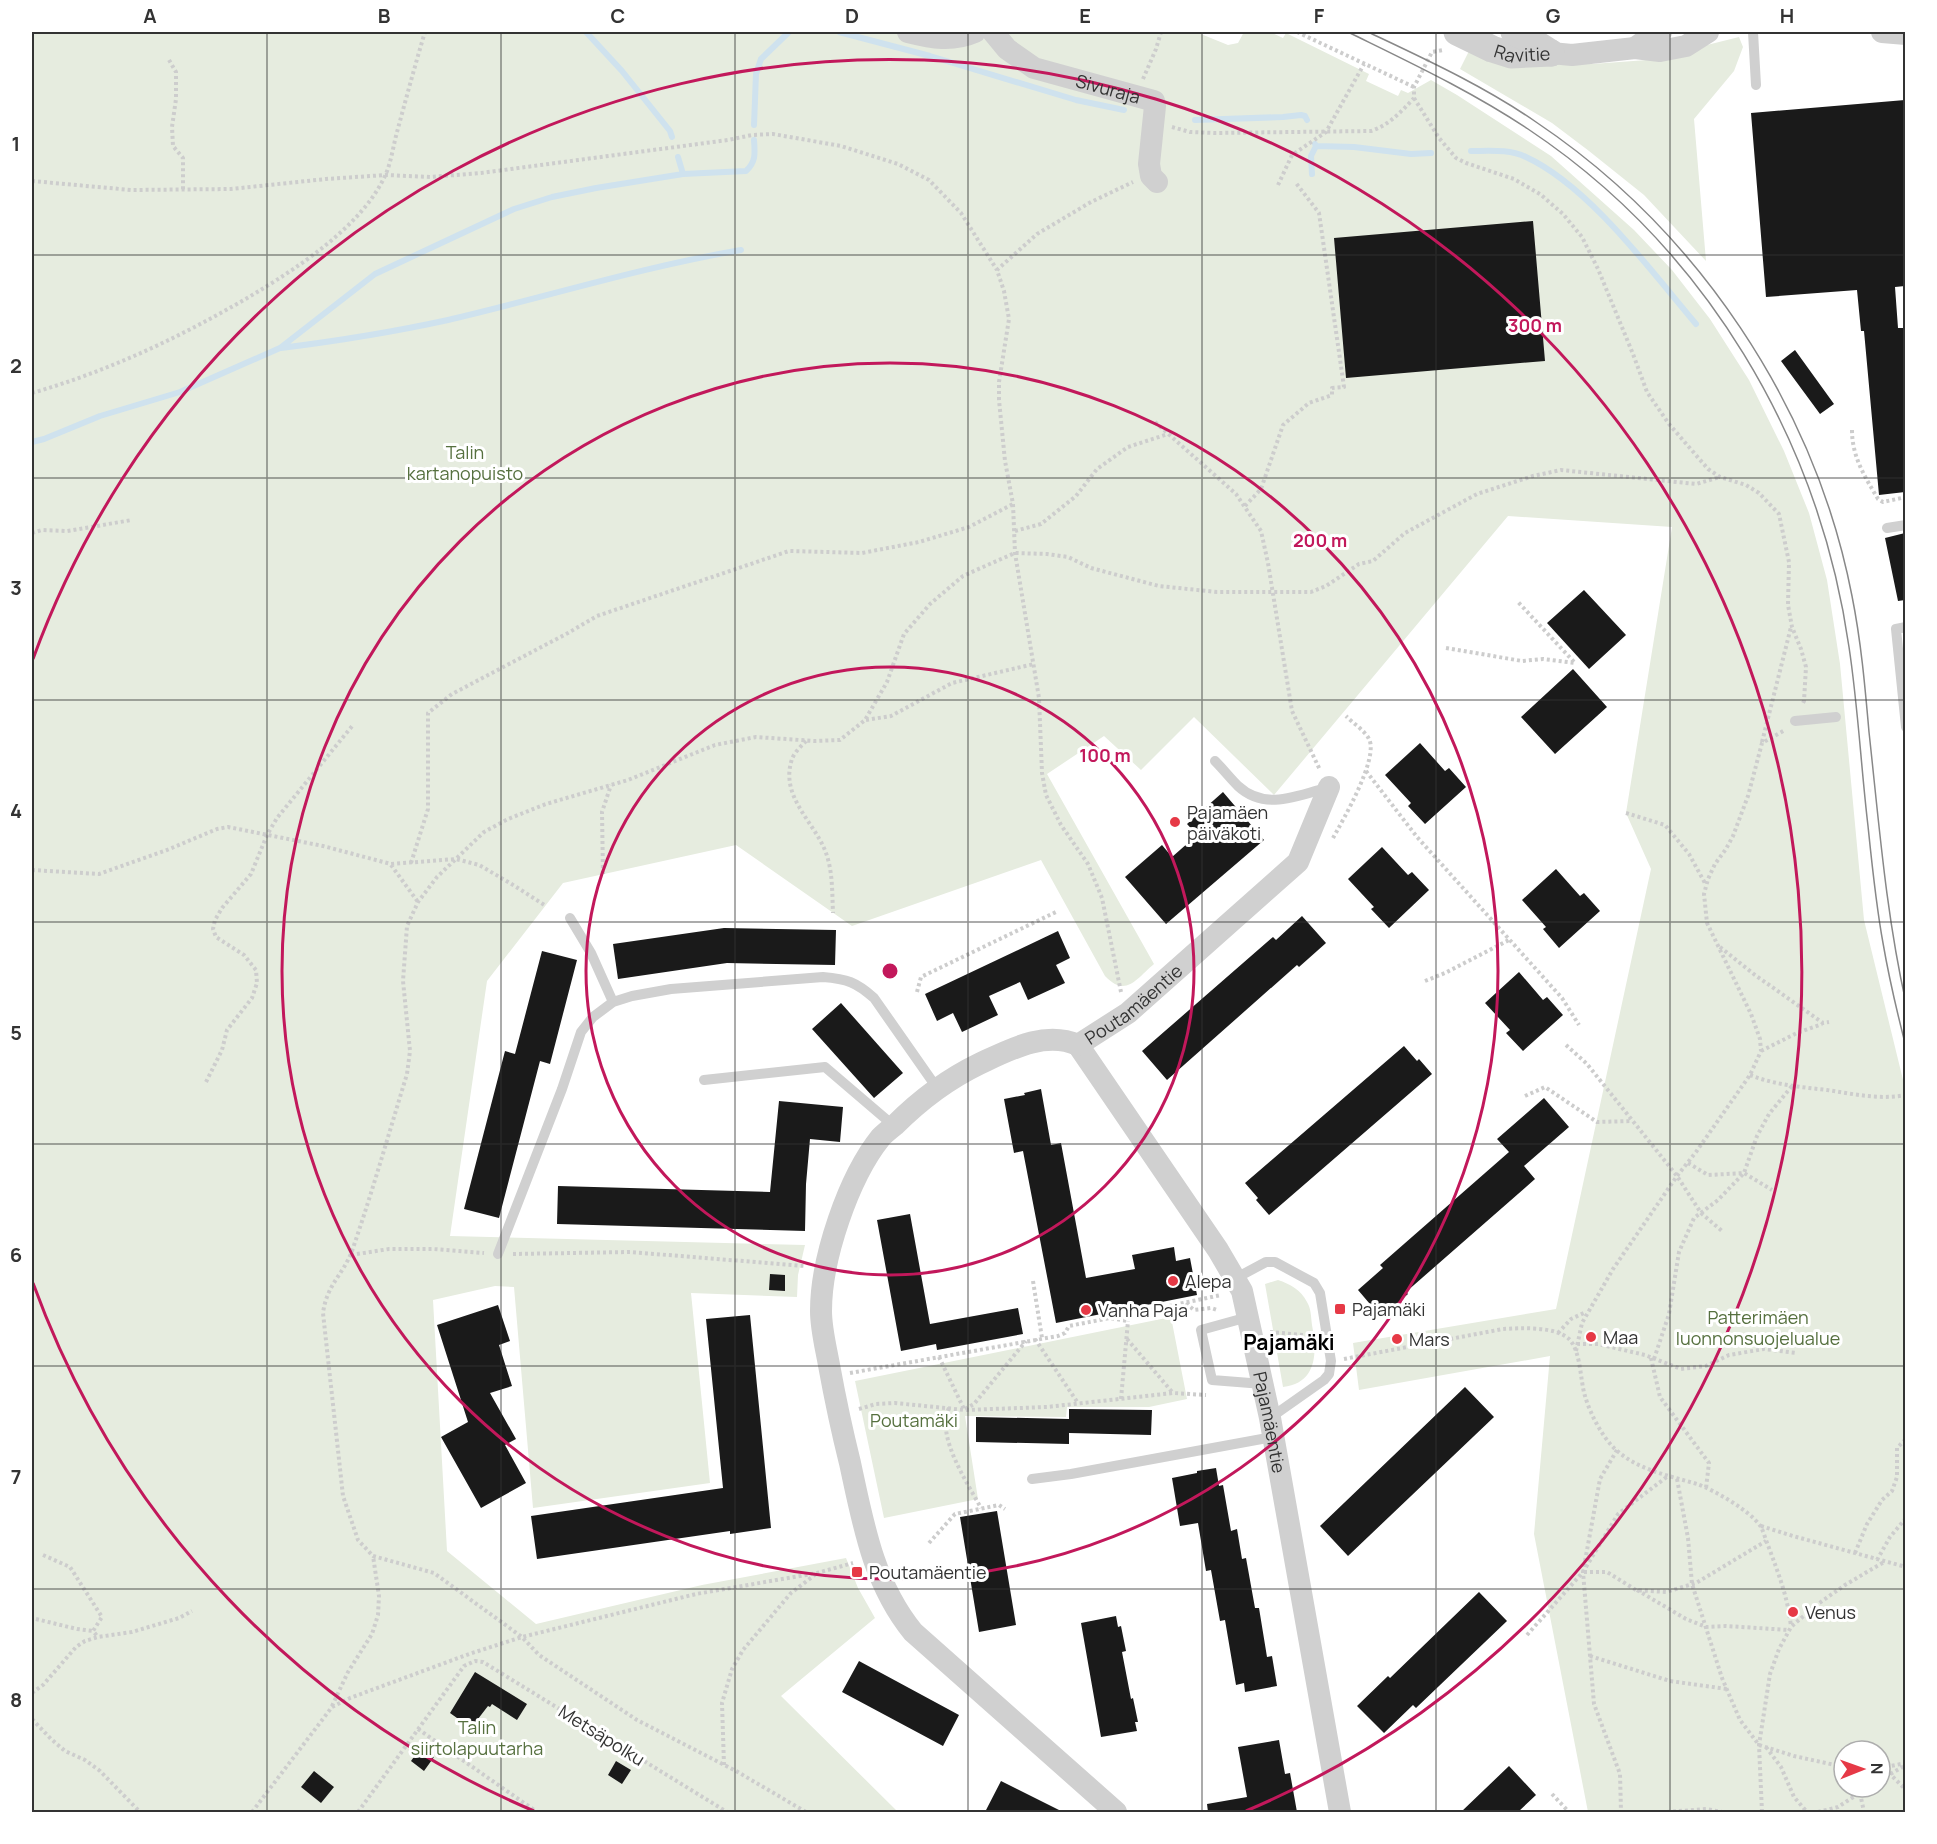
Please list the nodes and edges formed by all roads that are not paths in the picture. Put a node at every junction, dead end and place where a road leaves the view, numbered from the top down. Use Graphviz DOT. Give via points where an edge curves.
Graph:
graph roads {
  1 [pos="908,32"];
  2 [pos="975,32"];
  3 [pos="993,32"];
  4 [pos="1514,32"];
  5 [pos="1661,32"];
  6 [pos="1708,32"];
  7 [pos="1753,32"];
  8 [pos="1882,32"];
  9 [pos="1905,34"];
  10 [pos="1453,41"];
  11 [pos="1635,48"];
  12 [pos="1551,53"];
  13 [pos="1756,85"];
  14 [pos="1157,182"];
  15 [pos="1905,525"];
  16 [pos="1887,528"];
  17 [pos="1905,627"];
  18 [pos="1836,717"];
  19 [pos="1795,721"];
  20 [pos="1905,727"];
  21 [pos="1215,761"];
  22 [pos="1329,787"];
  23 [pos="570,918"];
  24 [pos="614,1002"];
  25 [pos="1078,1045"];
  26 [pos="704,1080"];
  27 [pos="937,1088"];
  28 [pos="894,1126"];
  29 [pos="498,1254"];
  30 [pos="1236,1278"];
  31 [pos="1250,1324"];
  32 [pos="1263,1384"];
  33 [pos="1272,1427"];
  34 [pos="1032,1479"];
  35 [pos="1116,1812"];
  36 [pos="1340,1812"];
  1 -- 2 [label="street" via="948,39"];
  3 -- 14 [label="street, Sivuraja" via="1007,49 1034,68 1154,101 1149,164 1151,176"];
  4 -- 12 [label="street, Ravitie"];
  5 -- 11 [label="street"];
  6 -- 11 [label="street" via="1674,49"];
  7 -- 13 [label="lane"];
  8 -- 9 [label="street"];
  10 -- 12 [label="street, Ravitie" via="1511,55"];
  11 -- 12 [label="street"];
  15 -- 16 [label="lane"];
  17 -- 20 [label="lane" via="1896,629"];
  18 -- 19 [label="lane"];
  21 -- 22 [label="lane" via="1238,786 1258,798 1281,800"];
  22 -- 25 [label="street, Poutamäentie" via="1298,862 1128,1013"];
  23 -- 24 [label="lane"];
  24 -- 27 [label="lane" via="671,989 823,977 845,979 874,998"];
  24 -- 29 [label="lane" via="593,1017 581,1032"];
  25 -- 27 [label="street, Poutamäentie" via="1053,1038 1035,1042 1009,1050"];
  25 -- 30 [label="street, Pajamäentie"];
  26 -- 28 [label="lane" via="825,1067"];
  27 -- 28 [label="street, Poutamäentie"];
  28 -- 35 [label="street, Poutamäentie" via="874,1147 859,1173 836,1228 821,1312 834,1394 878,1575 913,1632"];
  30 -- 31 [label="street, Pajamäentie"];
  30 -- 33 [label="lane" via="1270,1261 1314,1283 1320,1293 1331,1361 1329,1374"];
  31 -- 32 [label="street, Pajamäentie"];
  31 -- 32 [label="lane" via="1201,1330 1212,1380"];
  32 -- 33 [label="street, Pajamäentie"];
  33 -- 34 [label="lane" via="1071,1474"];
  33 -- 36 [label="street, Pajamäentie"];
}
